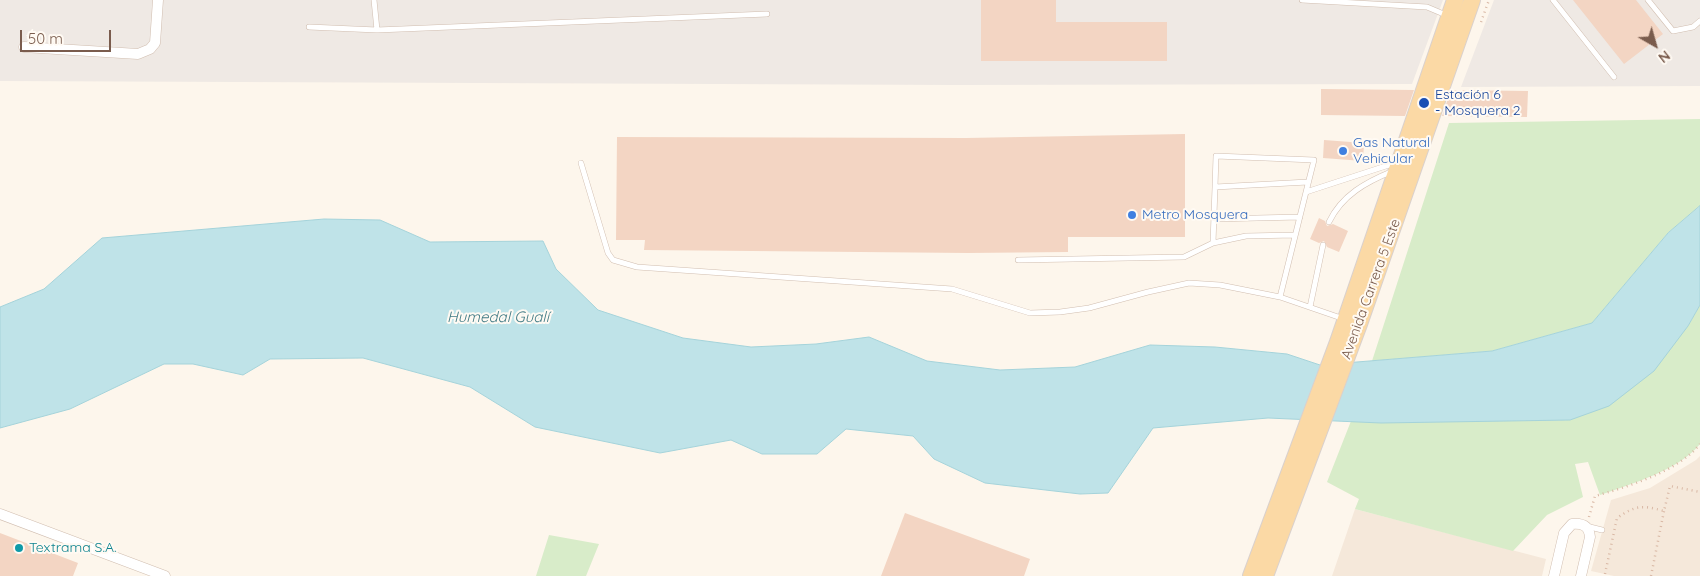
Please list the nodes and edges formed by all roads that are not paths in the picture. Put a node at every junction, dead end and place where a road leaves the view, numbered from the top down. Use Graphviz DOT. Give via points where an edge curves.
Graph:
graph roads {
  1 [pos="158,0"];
  2 [pos="374,0"];
  3 [pos="1302,0"];
  4 [pos="1455,0"];
  5 [pos="1472,0"];
  6 [pos="1553,0"];
  7 [pos="1648,0"];
  8 [pos="767,14"];
  9 [pos="1449,16"];
  10 [pos="1700,21"];
  11 [pos="309,27"];
  12 [pos="377,30"];
  13 [pos="24,47"];
  14 [pos="1614,77"];
  15 [pos="581,163"];
  16 [pos="1398,165"];
  17 [pos="1308,182"];
  18 [pos="1215,187"];
  19 [pos="1306,192"];
  20 [pos="1300,217"];
  21 [pos="1214,219"];
  22 [pos="1328,222"];
  23 [pos="1295,235"];
  24 [pos="1213,243"];
  25 [pos="1324,245"];
  26 [pos="1018,260"];
  27 [pos="1280,297"];
  28 [pos="1310,308"];
  29 [pos="1352,322"];
  30 [pos="1311,433"];
  31 [pos="0,514"];
  32 [pos="1586,526"];
  33 [pos="1602,530"];
  34 [pos="165,576"];
  35 [pos="1251,576"];
  36 [pos="1265,576"];
  37 [pos="1555,576"];
  38 [pos="1580,576"];
  1 -- 13 [label="street" via="155,43 138,54"];
  2 -- 12 [label="lane"];
  3 -- 9 [label="lane" via="1426,7"];
  4 -- 9 [label="main road, Avenida Carrera 5 Este"];
  5 -- 29 [label="main road, Avenida Carrera 5 Este"];
  6 -- 14 [label="lane"];
  7 -- 10 [label="lane" via="1673,31 1692,27"];
  8 -- 12 [label="lane"];
  9 -- 16 [label="main road, Avenida Carrera 5 Este"];
  11 -- 12 [label="lane"];
  15 -- 27 [label="lane" via="608,253 613,260 637,267 952,289 1030,312 1089,308 1189,284 1249,290"];
  16 -- 19 [label="lane"];
  16 -- 22 [label="lane" via="1348,195"];
  16 -- 29 [label="main road, Avenida Carrera 5 Este"];
  17 -- 18 [label="lane"];
  17 -- 18 [label="lane" via="1314,160 1216,156"];
  17 -- 19 [label="lane"];
  18 -- 21 [label="lane"];
  19 -- 20 [label="lane"];
  20 -- 21 [label="lane"];
  20 -- 23 [label="lane"];
  21 -- 24 [label="lane"];
  23 -- 24 [label="lane" via="1246,236"];
  23 -- 27 [label="lane"];
  24 -- 26 [label="lane" via="1184,257"];
  25 -- 28 [label="lane"];
  27 -- 28 [label="lane"];
  28 -- 29 [label="lane"];
  29 -- 30 [label="main road, Avenida Carrera 5 Este"];
  30 -- 35 [label="main road, Avenida Carrera 5 Este"];
  30 -- 36 [label="main road, Avenida Carrera 5 Este"];
  31 -- 34 [label="street"];
  32 -- 33 [label="lane"];
  32 -- 37 [label="street" via="1568,526"];
  32 -- 38 [label="street" via="1590,537"];
}
